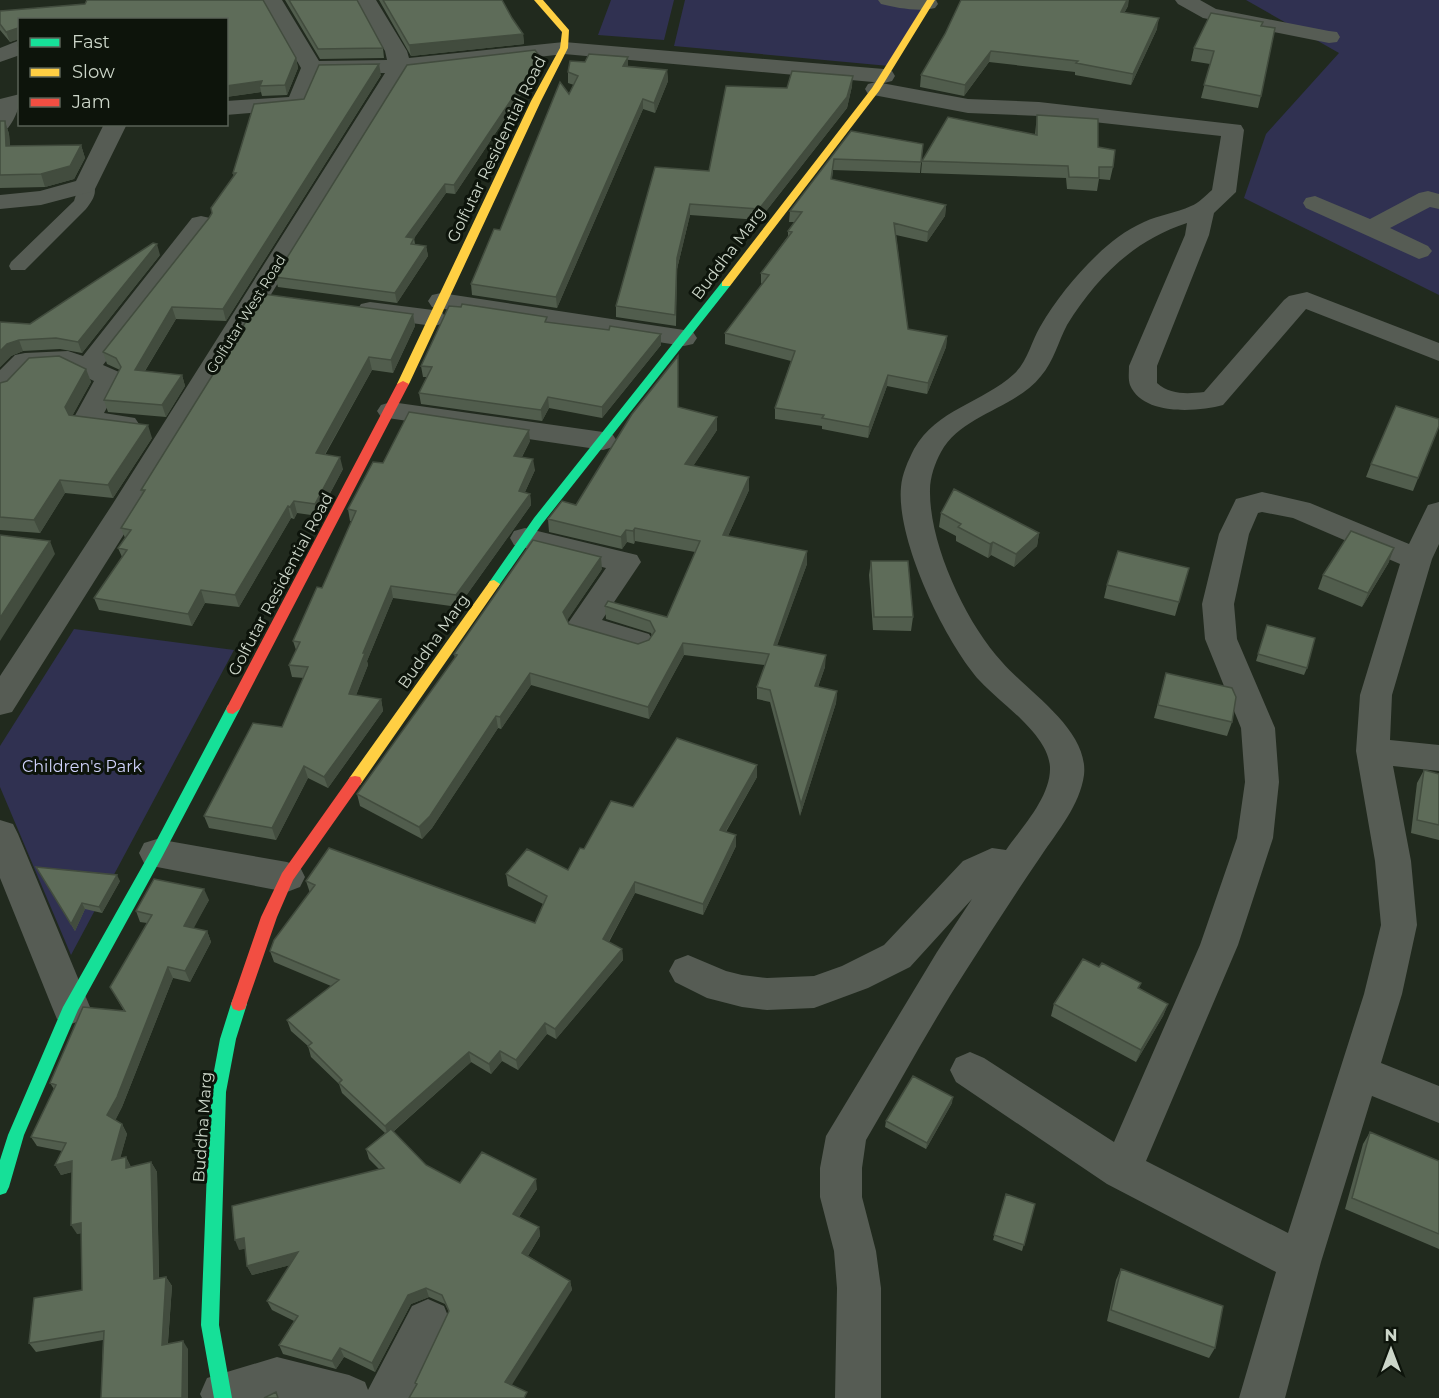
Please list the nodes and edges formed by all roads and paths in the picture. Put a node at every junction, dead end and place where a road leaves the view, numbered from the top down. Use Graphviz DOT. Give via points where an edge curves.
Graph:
graph roads {
  1 [pos="272,0"];
  2 [pos="366,0"];
  3 [pos="538,0"];
  4 [pos="888,0"];
  5 [pos="1185,0"];
  6 [pos="930,2"];
  7 [pos="1329,37"];
  8 [pos="18,47"];
  9 [pos="564,48"];
  10 [pos="0,56"];
  11 [pos="400,66"];
  12 [pos="312,68"];
  13 [pos="880,83"];
  14 [pos="18,100"];
  15 [pos="228,108"];
  16 [pos="0,123"];
  17 [pos="115,126"];
  18 [pos="86,186"];
  19 [pos="0,202"];
  20 [pos="1439,202"];
  21 [pos="1315,203"];
  22 [pos="1202,211"];
  23 [pos="201,223"];
  24 [pos="1371,229"];
  25 [pos="1419,251"];
  26 [pos="18,266"];
  27 [pos="351,307"];
  28 [pos="437,309"];
  29 [pos="684,338"];
  30 [pos="1439,353"];
  31 [pos="87,368"];
  32 [pos="0,386"];
  33 [pos="391,411"];
  34 [pos="175,429"];
  35 [pos="603,441"];
  36 [pos="1439,512"];
  37 [pos="525,538"];
  38 [pos="1417,559"];
  39 [pos="638,642"];
  40 [pos="0,703"];
  41 [pos="1373,752"];
  42 [pos="1439,758"];
  43 [pos="0,834"];
  44 [pos="157,853"];
  45 [pos="1014,865"];
  46 [pos="288,877"];
  47 [pos="688,972"];
  48 [pos="71,1007"];
  49 [pos="970,1070"];
  50 [pos="1359,1072"];
  51 [pos="1439,1105"];
  52 [pos="1122,1170"];
  53 [pos="0,1187"];
  54 [pos="1300,1262"];
  55 [pos="428,1321"];
  56 [pos="223,1396"];
  57 [pos="349,1398"];
  58 [pos="388,1398"];
  59 [pos="858,1398"];
  60 [pos="1262,1398"];
  1 -- 12 [label="street"];
  2 -- 11 [label="street" via="396,51"];
  3 -- 9 [label="street, Golfutar Residential Road" via="566,32"];
  4 -- 6 [label="street"];
  5 -- 7 [label="street" via="1210,14"];
  6 -- 13 [label="street, Buddha Marg"];
  8 -- 10 [label="street"];
  9 -- 11 [label="street"];
  9 -- 13 [label="street"];
  9 -- 28 [label="street, Golfutar Residential Road"];
  11 -- 12 [label="street"];
  11 -- 34 [label="street, Golfutar West Road" via="269,297"];
  12 -- 15 [label="street" via="298,103"];
  13 -- 22 [label="street" via="968,106 1233,130 1224,192"];
  13 -- 29 [label="street, Buddha Marg"];
  14 -- 16 [label="street" via="9,102"];
  17 -- 18 [label="street"];
  18 -- 19 [label="street" via="41,198"];
  18 -- 26 [label="lane" via="80,205"];
  20 -- 24 [label="street" via="1428,198"];
  21 -- 24 [label="street"];
  22 -- 30 [label="street" via="1197,235 1143,366 1143,381 1151,393 1195,403 1213,399 1293,306 1306,300"];
  22 -- 45 [label="street" via="1137,235 1112,256 1082,287 1054,326 1032,370 953,423 930,445 918,471 914,491 921,538 966,638 989,670 1051,732 1065,758 1067,780 1058,801"];
  23 -- 31 [label="street"];
  24 -- 25 [label="street"];
  27 -- 28 [label="street"];
  28 -- 29 [label="street"];
  28 -- 33 [label="street, Golfutar Residential Road"];
  29 -- 35 [label="street, Buddha Marg"];
  31 -- 32 [label="street" via="68,359 25,361"];
  31 -- 34 [label="street" via="109,378 86,421"];
  33 -- 35 [label="street"];
  33 -- 44 [label="street, Golfutar Residential Road"];
  34 -- 40 [label="street, Golfutar West Road"];
  35 -- 37 [label="street, Buddha Marg"];
  36 -- 38 [label="street"];
  37 -- 39 [label="street" via="626,562 582,626"];
  37 -- 46 [label="street, Buddha Marg"];
  38 -- 41 [label="street" via="1376,695"];
  38 -- 52 [label="street" via="1300,510 1262,502 1246,506 1234,534 1218,604 1221,639 1258,728 1262,783 1255,838 1219,945"];
  41 -- 42 [label="street"];
  41 -- 50 [label="street" via="1400,925"];
  43 -- 48 [label="street"];
  44 -- 46 [label="street"];
  44 -- 48 [label="street, Golfutar Residential Road"];
  45 -- 47 [label="street" via="993,863 976,871 897,956 814,992 742,991"];
  45 -- 59 [label="street" via="846,1136 841,1197 855,1251 859,1288"];
  46 -- 56 [label="street, Buddha Marg" via="246,982 228,1039 218,1092 210,1325"];
  48 -- 53 [label="street, Golfutar Residential Road" via="16,1135"];
  49 -- 52 [label="street"];
  50 -- 51 [label="street"];
  50 -- 54 [label="street"];
  52 -- 54 [label="street"];
  54 -- 60 [label="street"];
  55 -- 58 [label="street"];
  56 -- 57 [label="street" via="277,1379"];
}
